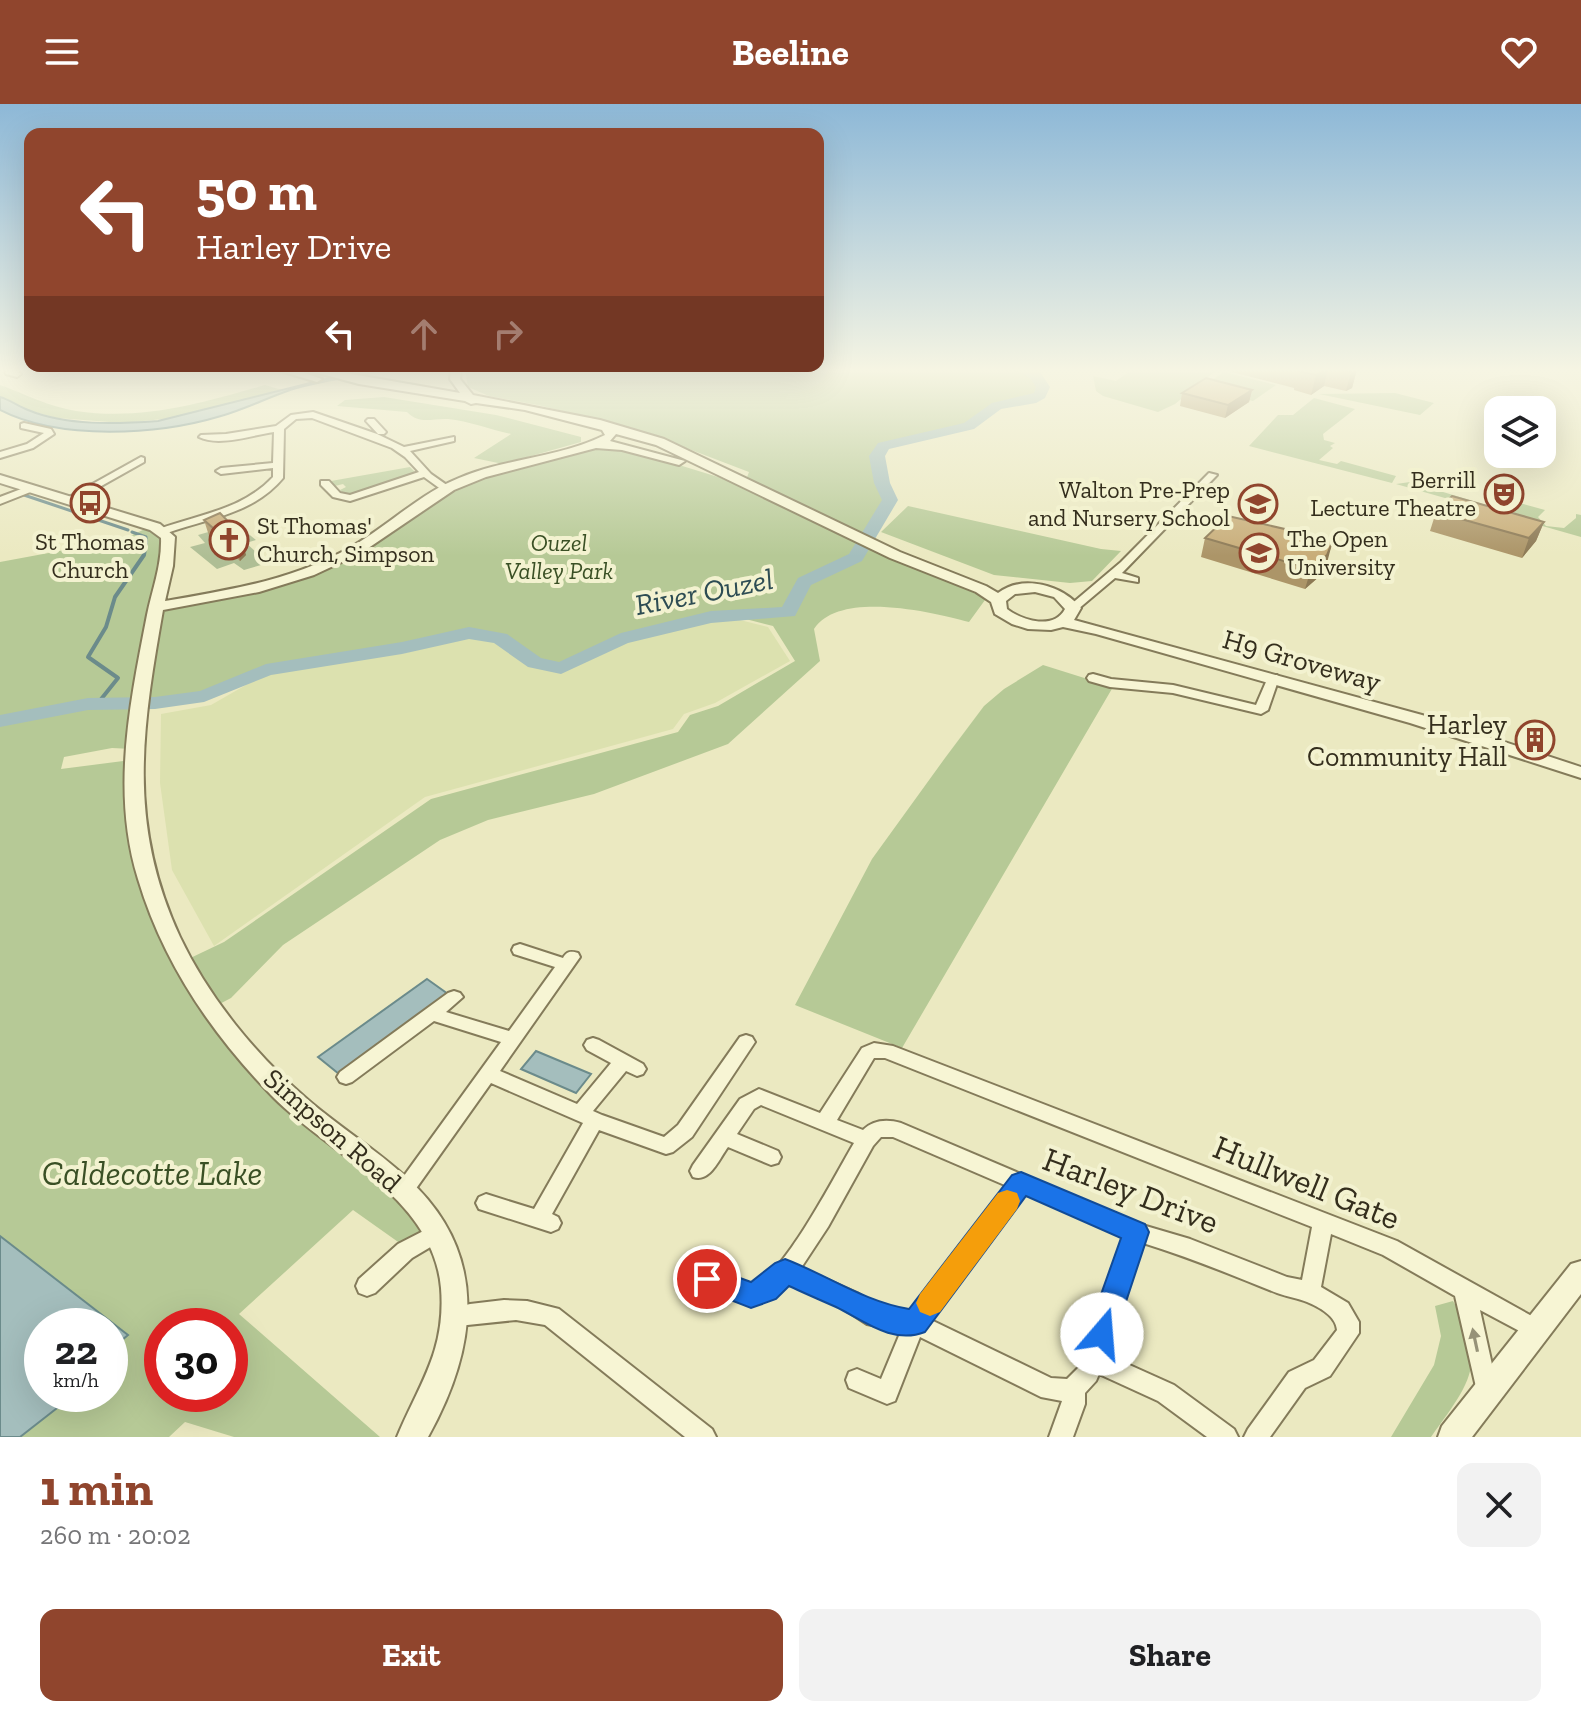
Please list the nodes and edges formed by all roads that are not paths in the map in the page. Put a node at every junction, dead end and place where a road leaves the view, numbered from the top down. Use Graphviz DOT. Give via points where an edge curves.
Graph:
graph roads {
  1 [pos="48,431"];
  2 [pos="260,431"];
  3 [pos="279,431"];
  4 [pos="362,431"];
  5 [pos="362,431"];
  6 [pos="375,431"];
  7 [pos="379,431"];
  8 [pos="574,431"];
  9 [pos="579,431"];
  10 [pos="357,432"];
  11 [pos="633,433"];
  12 [pos="204,437"];
  13 [pos="598,437"];
  14 [pos="451,439"];
  15 [pos="365,446"];
  16 [pos="403,450"];
  17 [pos="0,455"];
  18 [pos="141,460"];
  19 [pos="278,465"];
  20 [pos="221,471"];
  21 [pos="424,474"];
  22 [pos="1212,475"];
  23 [pos="0,479"];
  24 [pos="325,483"];
  25 [pos="446,488"];
  26 [pos="29,489"];
  27 [pos="764,493"];
  28 [pos="0,501"];
  29 [pos="67,501"];
  30 [pos="163,531"];
  31 [pos="1114,574"];
  32 [pos="1134,580"];
  33 [pos="981,589"];
  34 [pos="1011,590"];
  35 [pos="1096,592"];
  36 [pos="1059,594"];
  37 [pos="998,600"];
  38 [pos="156,607"];
  39 [pos="1069,615"];
  40 [pos="1093,678"];
  41 [pos="1273,678"];
  42 [pos="1581,773"];
  43 [pos="520,950"];
  44 [pos="454,997"];
  45 [pos="432,1014"];
  46 [pos="514,1039"];
  47 [pos="746,1042"];
  48 [pos="593,1045"];
  49 [pos="490,1074"];
  50 [pos="346,1077"];
  51 [pos="587,1117"];
  52 [pos="825,1122"];
  53 [pos="724,1137"];
  54 [pos="866,1140"];
  55 [pos="771,1157"];
  56 [pos="700,1171"];
  57 [pos="1021,1183"];
  58 [pos="403,1191"];
  59 [pos="486,1203"];
  60 [pos="1323,1222"];
  61 [pos="1136,1232"];
  62 [pos="437,1233"];
  63 [pos="785,1271"];
  64 [pos="1581,1273"];
  65 [pos="367,1286"];
  66 [pos="691,1287"];
  67 [pos="1464,1288"];
  68 [pos="1310,1292"];
  69 [pos="458,1316"];
  70 [pos="915,1323"];
  71 [pos="1538,1331"];
  72 [pos="1093,1360"];
  73 [pos="857,1380"];
  74 [pos="1073,1389"];
  75 [pos="1487,1392"];
  76 [pos="412,1437"];
  77 [pos="704,1437"];
  78 [pos="1061,1437"];
  79 [pos="1226,1437"];
  80 [pos="1256,1437"];
  81 [pos="1453,1437"];
  1 -- 17 [label="street" via="30,446"];
  2 -- 12 [label="street"];
  3 -- 19 [label="street"];
  4 -- 10 [label="street"];
  5 -- 10 [label="street"];
  6 -- 15 [label="street"];
  7 -- 16 [label="street"];
  8 -- 13 [label="street"];
  9 -- 13 [label="street"];
  11 -- 13 [label="street"];
  11 -- 13 [label="street"];
  11 -- 27 [label="street"];
  13 -- 25 [label="street"];
  13 -- 27 [label="street"];
  14 -- 16 [label="street"];
  16 -- 21 [label="street"];
  18 -- 29 [label="street"];
  19 -- 20 [label="street"];
  19 -- 30 [label="street" via="278,478 248,505"];
  21 -- 24 [label="street" via="350,498 337,495"];
  21 -- 25 [label="street"];
  22 -- 31 [label="street"];
  23 -- 26 [label="street"];
  25 -- 38 [label="street" via="371,541 323,567 264,586"];
  26 -- 28 [label="street"];
  26 -- 29 [label="street"];
  27 -- 33 [label="street"];
  29 -- 30 [label="street"];
  30 -- 38 [label="street, Simpson Road" via="169,544"];
  31 -- 32 [label="street"];
  31 -- 35 [label="street"];
  33 -- 34 [label="street"];
  33 -- 37 [label="street"];
  34 -- 36 [label="street"];
  34 -- 37 [label="street"];
  35 -- 36 [label="street"];
  35 -- 39 [label="street"];
  36 -- 39 [label="street" via="1068,599"];
  37 -- 39 [label="street, H9 Groveway" via="1000,611 1013,620 1044,625"];
  38 -- 58 [label="street, Simpson Road" via="131,755 136,834 162,920 209,1009 283,1092"];
  39 -- 41 [label="street, H9 Groveway" via="1099,630"];
  40 -- 41 [label="street" via="1173,689 1261,710"];
  41 -- 42 [label="street, H9 Groveway"];
  43 -- 46 [label="street" via="569,961"];
  44 -- 45 [label="street"];
  45 -- 46 [label="street"];
  45 -- 50 [label="street"];
  46 -- 49 [label="street"];
  47 -- 51 [label="street" via="685,1131 666,1146"];
  48 -- 51 [label="street" via="630,1066"];
  49 -- 51 [label="street"];
  49 -- 58 [label="street"];
  51 -- 59 [label="street" via="545,1220"];
  52 -- 53 [label="street" via="759,1096"];
  52 -- 54 [label="street"];
  52 -- 60 [label="street, Hullwell Gate" via="868,1053 881,1049"];
  53 -- 55 [label="street"];
  53 -- 56 [label="street"];
  54 -- 57 [label="street, Harley Drive" via="876,1129 890,1128"];
  54 -- 63 [label="street"];
  57 -- 61 [label="street, Harley Drive"];
  57 -- 70 [label="street"];
  58 -- 62 [label="street, Simpson Road"];
  60 -- 67 [label="street, Hullwell Gate" via="1390,1248"];
  60 -- 68 [label="street"];
  61 -- 68 [label="street, Harley Drive"];
  61 -- 72 [label="street"];
  62 -- 65 [label="street" via="405,1251"];
  62 -- 69 [label="street, Simpson Road" via="447,1255"];
  63 -- 66 [label="street" via="766,1290 751,1295 707,1279"];
  63 -- 70 [label="street" via="875,1317"];
  64 -- 71 [label="street"];
  67 -- 71 [label="street, Hullwell Gate"];
  75 -- 67 [label="street, one-way"];
  68 -- 80 [label="street, Harley Drive" via="1340,1310 1348,1333 1322,1368 1297,1380"];
  69 -- 76 [label="street, Simpson Road" via="438,1389"];
  69 -- 77 [label="street" via="529,1309 551,1316"];
  70 -- 73 [label="street" via="887,1393"];
  70 -- 74 [label="street" via="1049,1389"];
  71 -- 75 [label="street"];
  72 -- 74 [label="street"];
  72 -- 79 [label="street" via="1166,1393"];
  74 -- 78 [label="street" via="1074,1404"];
  75 -- 81 [label="street"];
}
